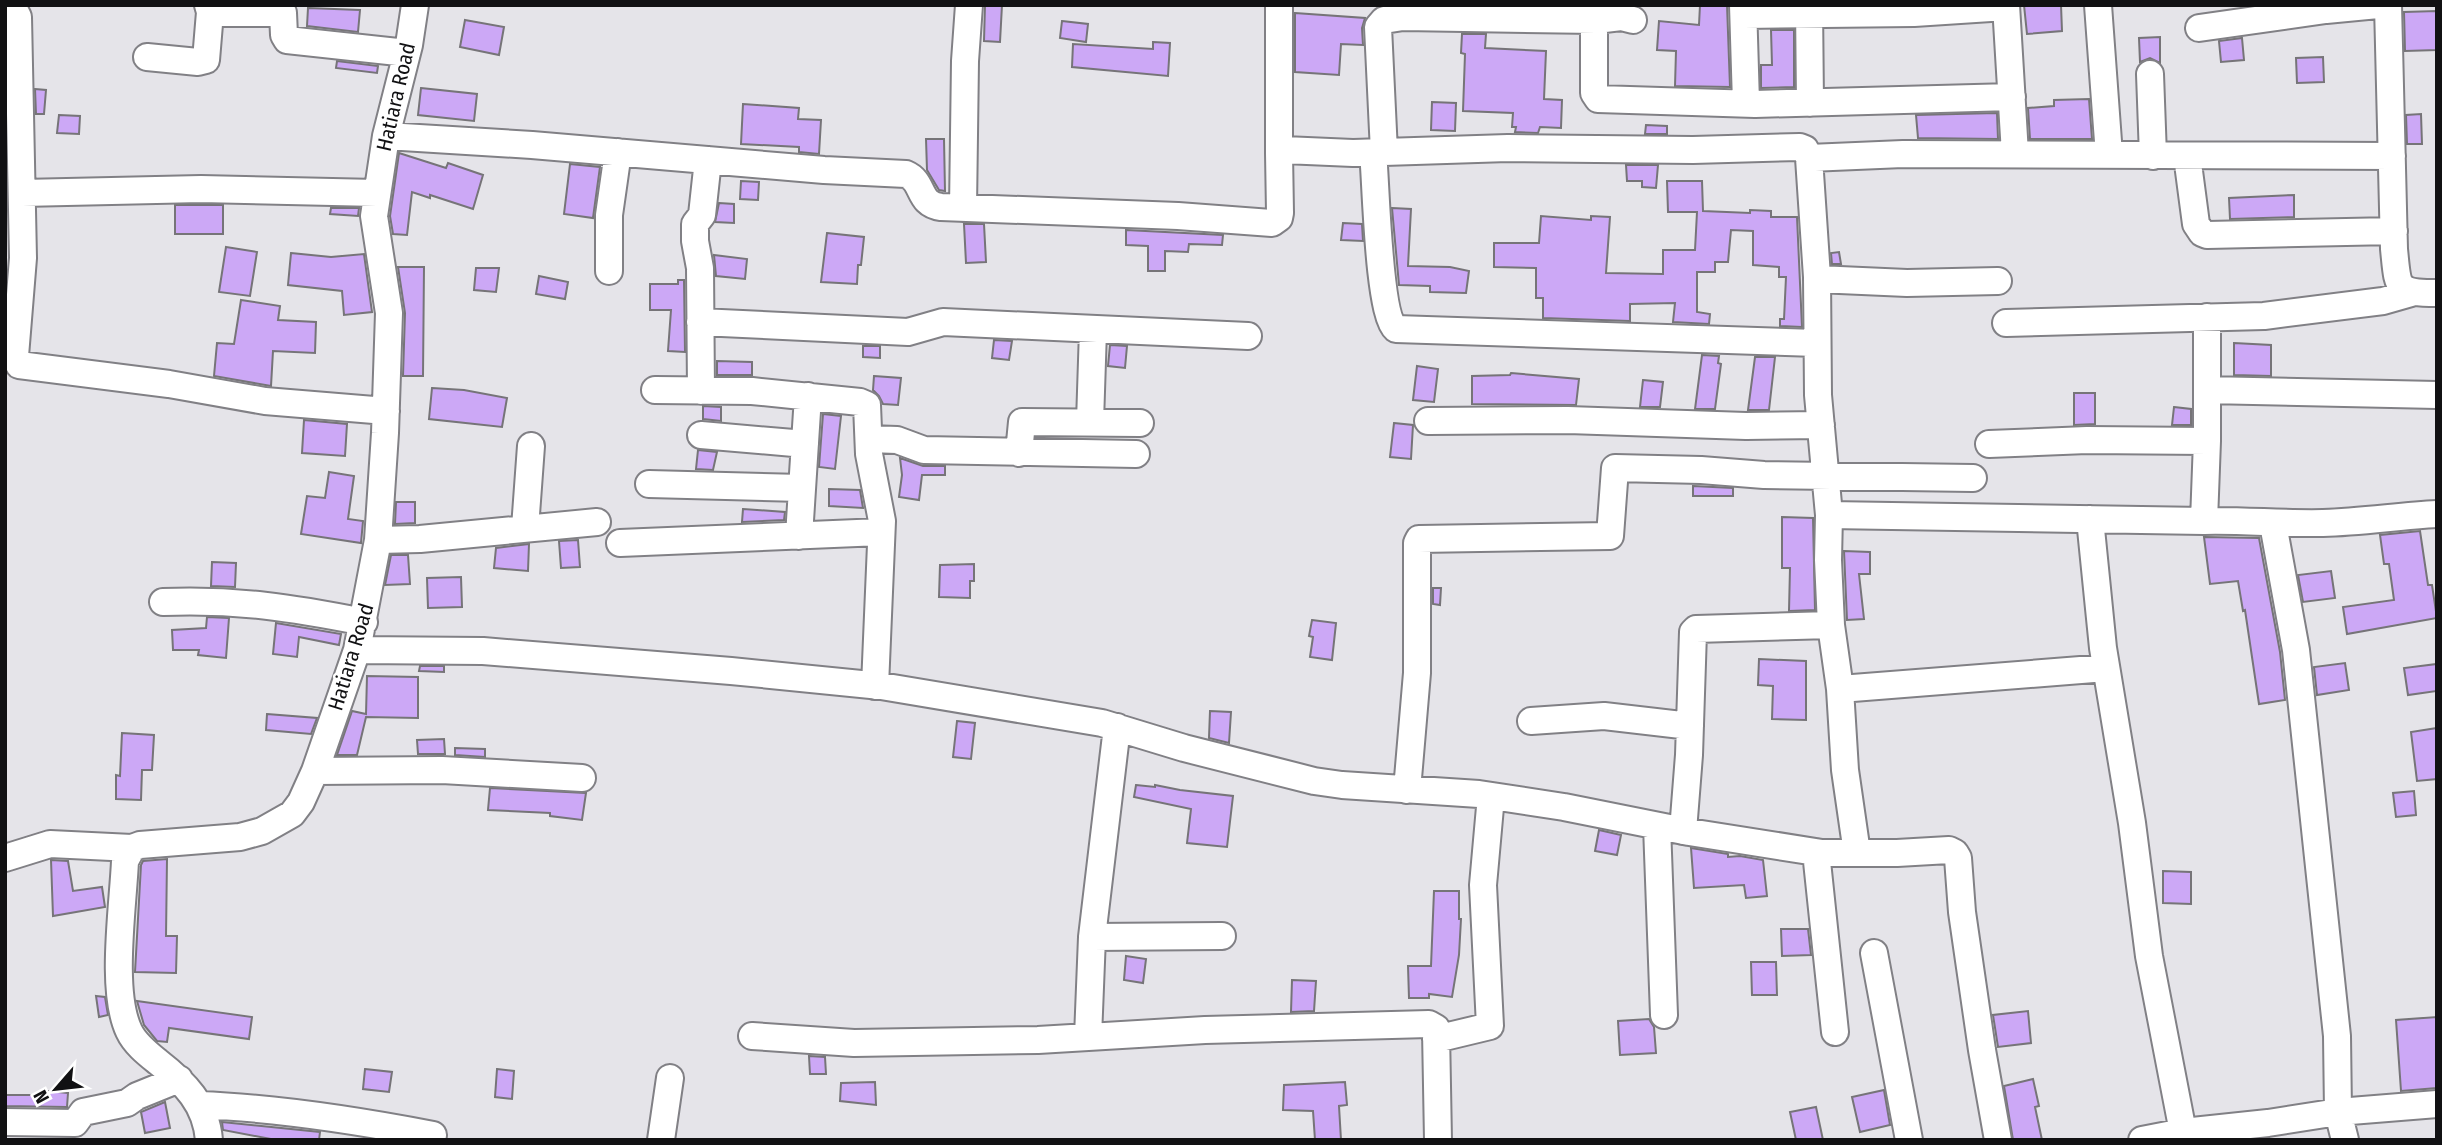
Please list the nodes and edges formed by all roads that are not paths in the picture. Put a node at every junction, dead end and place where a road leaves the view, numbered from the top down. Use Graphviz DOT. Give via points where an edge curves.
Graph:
graph roads {
  1 [pos="415,5"];
  2 [pos="969,5"];
  3 [pos="1279,5"];
  4 [pos="2098,5"];
  5 [pos="2378,5"];
  6 [pos="2388,5"];
  7 [pos="2006,6"];
  8 [pos="209,9"];
  9 [pos="1743,10"];
  10 [pos="1810,10"];
  11 [pos="1402,11"];
  12 [pos="15,12"];
  13 [pos="1549,12"];
  14 [pos="1596,20"];
  15 [pos="1633,20"];
  16 [pos="2199,28"];
  17 [pos="407,53"];
  18 [pos="147,57"];
  19 [pos="2150,74"];
  20 [pos="2012,97"];
  21 [pos="1746,103"];
  22 [pos="1811,103"];
  23 [pos="386,136"];
  24 [pos="618,152"];
  25 [pos="1379,152"];
  26 [pos="1279,153"];
  27 [pos="2015,154"];
  28 [pos="2109,155"];
  29 [pos="2153,156"];
  30 [pos="2187,156"];
  31 [pos="2392,156"];
  32 [pos="1809,158"];
  33 [pos="708,160"];
  34 [pos="377,192"];
  35 [pos="22,193"];
  36 [pos="963,208"];
  37 [pos="2394,231"];
  38 [pos="609,271"];
  39 [pos="1817,279"];
  40 [pos="1997,281"];
  41 [pos="2424,293"];
  42 [pos="2207,317"];
  43 [pos="701,322"];
  44 [pos="2006,323"];
  45 [pos="1093,330"];
  46 [pos="1248,336"];
  47 [pos="1816,343"];
  48 [pos="655,390"];
  49 [pos="2207,390"];
  50 [pos="702,391"];
  51 [pos="2437,395"];
  52 [pos="808,396"];
  53 [pos="386,411"];
  54 [pos="1090,422"];
  55 [pos="1428,422"];
  56 [pos="1140,423"];
  57 [pos="1821,425"];
  58 [pos="701,435"];
  59 [pos="869,439"];
  60 [pos="2207,441"];
  61 [pos="805,444"];
  62 [pos="1989,444"];
  63 [pos="531,446"];
  64 [pos="1019,453"];
  65 [pos="1136,454"];
  66 [pos="1825,476"];
  67 [pos="1973,478"];
  68 [pos="649,484"];
  69 [pos="802,488"];
  70 [pos="2437,514"];
  71 [pos="1829,515"];
  72 [pos="2090,519"];
  73 [pos="2204,521"];
  74 [pos="597,522"];
  75 [pos="2273,524"];
  76 [pos="525,528"];
  77 [pos="881,533"];
  78 [pos="799,536"];
  79 [pos="378,540"];
  80 [pos="620,543"];
  81 [pos="163,602"];
  82 [pos="364,622"];
  83 [pos="1831,625"];
  84 [pos="357,650"];
  85 [pos="2106,668"];
  86 [pos="875,686"];
  87 [pos="1840,688"];
  88 [pos="1531,721"];
  89 [pos="1690,726"];
  90 [pos="1117,727"];
  91 [pos="315,771"];
  92 [pos="582,778"];
  93 [pos="1407,790"];
  94 [pos="1491,796"];
  95 [pos="1657,826"];
  96 [pos="1683,831"];
  97 [pos="132,848"];
  98 [pos="1816,852"];
  99 [pos="1857,853"];
  100 [pos="5,858"];
  101 [pos="1222,936"];
  102 [pos="1092,937"];
  103 [pos="1874,953"];
  104 [pos="1664,1015"];
  105 [pos="1835,1032"];
  106 [pos="752,1036"];
  107 [pos="1088,1037"];
  108 [pos="1436,1039"];
  109 [pos="670,1078"];
  110 [pos="179,1079"];
  111 [pos="2437,1104"];
  112 [pos="199,1105"];
  113 [pos="2339,1112"];
  114 [pos="5,1122"];
  115 [pos="2183,1132"];
  116 [pos="433,1135"];
  117 [pos="209,1140"];
  118 [pos="661,1140"];
  119 [pos="1438,1140"];
  120 [pos="1909,1140"];
  121 [pos="1998,1140"];
  122 [pos="2142,1140"];
  123 [pos="2345,1140"];
  1 -- 17 [label="street, Hatiara Road"];
  2 -- 36 [label="street"];
  3 -- 26 [label="street"];
  4 -- 28 [label="street"];
  5 -- 16 [label="street"];
  6 -- 31 [label="street"];
  7 -- 10 [label="street" via="1914,13"];
  7 -- 20 [label="street"];
  8 -- 17 [label="street" via="280,11 287,40"];
  8 -- 18 [label="street" via="206,60"];
  9 -- 10 [label="street"];
  9 -- 21 [label="street"];
  10 -- 22 [label="street"];
  11 -- 13 [label="street"];
  11 -- 25 [label="street" via="1378,27"];
  12 -- 35 [label="street"];
  13 -- 14 [label="street"];
  14 -- 15 [label="street"];
  14 -- 21 [label="street" via="1594,93 1598,99"];
  17 -- 23 [label="street, Hatiara Road"];
  19 -- 29 [label="street"];
  20 -- 22 [label="street"];
  20 -- 27 [label="street"];
  21 -- 22 [label="street"];
  23 -- 24 [label="street"];
  23 -- 34 [label="street, Hatiara Road"];
  24 -- 33 [label="street"];
  24 -- 38 [label="street" via="609,215"];
  25 -- 26 [label="street"];
  25 -- 32 [label="street" via="1801,147"];
  25 -- 47 [label="street" via="1383,290 1396,329"];
  26 -- 36 [label="street" via="1280,213 1272,223"];
  27 -- 28 [label="street"];
  27 -- 32 [label="street"];
  28 -- 29 [label="street"];
  29 -- 30 [label="street"];
  30 -- 31 [label="street"];
  30 -- 37 [label="street" via="2196,224 2207,235"];
  31 -- 37 [label="street"];
  32 -- 39 [label="street"];
  33 -- 36 [label="street" via="906,174 932,206"];
  33 -- 43 [label="street" via="702,215 695,225"];
  34 -- 35 [label="street"];
  34 -- 53 [label="street, Hatiara Road" via="374,216 389,313"];
  35 -- 53 [label="street" via="23,273 15,356 19,365 265,401"];
  37 -- 41 [label="street" via="2397,279 2405,291"];
  39 -- 40 [label="street"];
  39 -- 47 [label="street"];
  41 -- 42 [label="street" via="2264,316"];
  42 -- 44 [label="street"];
  42 -- 49 [label="street"];
  43 -- 45 [label="street" via="908,332 943,322"];
  43 -- 50 [label="street"];
  45 -- 46 [label="street"];
  45 -- 54 [label="street"];
  47 -- 57 [label="street"];
  48 -- 50 [label="street"];
  49 -- 51 [label="street"];
  49 -- 60 [label="street"];
  50 -- 52 [label="street"];
  52 -- 59 [label="street" via="864,403"];
  52 -- 61 [label="street"];
  53 -- 79 [label="street, Hatiara Road"];
  54 -- 56 [label="street"];
  54 -- 64 [label="street" via="1022,422"];
  55 -- 57 [label="street"];
  57 -- 66 [label="street"];
  58 -- 61 [label="street"];
  59 -- 64 [label="street" via="897,440 924,450"];
  59 -- 77 [label="street"];
  60 -- 62 [label="street"];
  60 -- 73 [label="street"];
  61 -- 69 [label="street"];
  63 -- 76 [label="street"];
  64 -- 65 [label="street"];
  66 -- 67 [label="street"];
  66 -- 71 [label="street"];
  66 -- 93 [label="street" via="1615,468 1610,536 1419,539 1416,687"];
  68 -- 69 [label="street"];
  69 -- 78 [label="street"];
  70 -- 75 [label="street"];
  71 -- 72 [label="street"];
  71 -- 83 [label="street"];
  72 -- 73 [label="street"];
  72 -- 85 [label="street"];
  73 -- 75 [label="street"];
  74 -- 76 [label="street"];
  75 -- 113 [label="street" via="2298,664 2337,1036"];
  76 -- 79 [label="street"];
  77 -- 78 [label="street"];
  77 -- 86 [label="street"];
  78 -- 80 [label="street"];
  79 -- 82 [label="street, Hatiara Road"];
  81 -- 82 [label="street" via="270,604"];
  82 -- 84 [label="street, Hatiara Road"];
  83 -- 87 [label="street"];
  83 -- 89 [label="street" via="1694,630"];
  84 -- 86 [label="street" via="483,652"];
  84 -- 91 [label="street, Hatiara Road"];
  85 -- 87 [label="street"];
  85 -- 115 [label="street" via="2150,956"];
  86 -- 90 [label="street"];
  87 -- 99 [label="street" via="1845,771"];
  88 -- 89 [label="street" via="1604,716"];
  89 -- 96 [label="street"];
  90 -- 93 [label="street" via="1314,780"];
  90 -- 102 [label="street"];
  91 -- 92 [label="street" via="442,770"];
  91 -- 97 [label="street, Hatiara Road" via="292,814 262,831"];
  93 -- 94 [label="street"];
  94 -- 95 [label="street"];
  94 -- 108 [label="street" via="1483,885 1490,1026"];
  95 -- 96 [label="street"];
  95 -- 104 [label="street"];
  96 -- 98 [label="street"];
  97 -- 100 [label="street, Hatiara Road" via="50,844"];
  97 -- 110 [label="street" via="125,861 120,976 125,1018 134,1039"];
  98 -- 99 [label="street"];
  98 -- 105 [label="street"];
  99 -- 121 [label="street" via="1949,850 1958,858 1962,912"];
  101 -- 102 [label="street"];
  102 -- 107 [label="street"];
  103 -- 120 [label="street"];
  106 -- 107 [label="street" via="840,1043"];
  107 -- 108 [label="street" via="1429,1024 1436,1028"];
  108 -- 119 [label="street"];
  109 -- 118 [label="street"];
  110 -- 112 [label="street"];
  110 -- 114 [label="street" via="127,1102 83,1112 72,1124"];
  111 -- 113 [label="street"];
  112 -- 116 [label="street" via="279,1111"];
  112 -- 117 [label="street"];
  113 -- 115 [label="street"];
  113 -- 123 [label="street"];
  115 -- 122 [label="street"];
}
